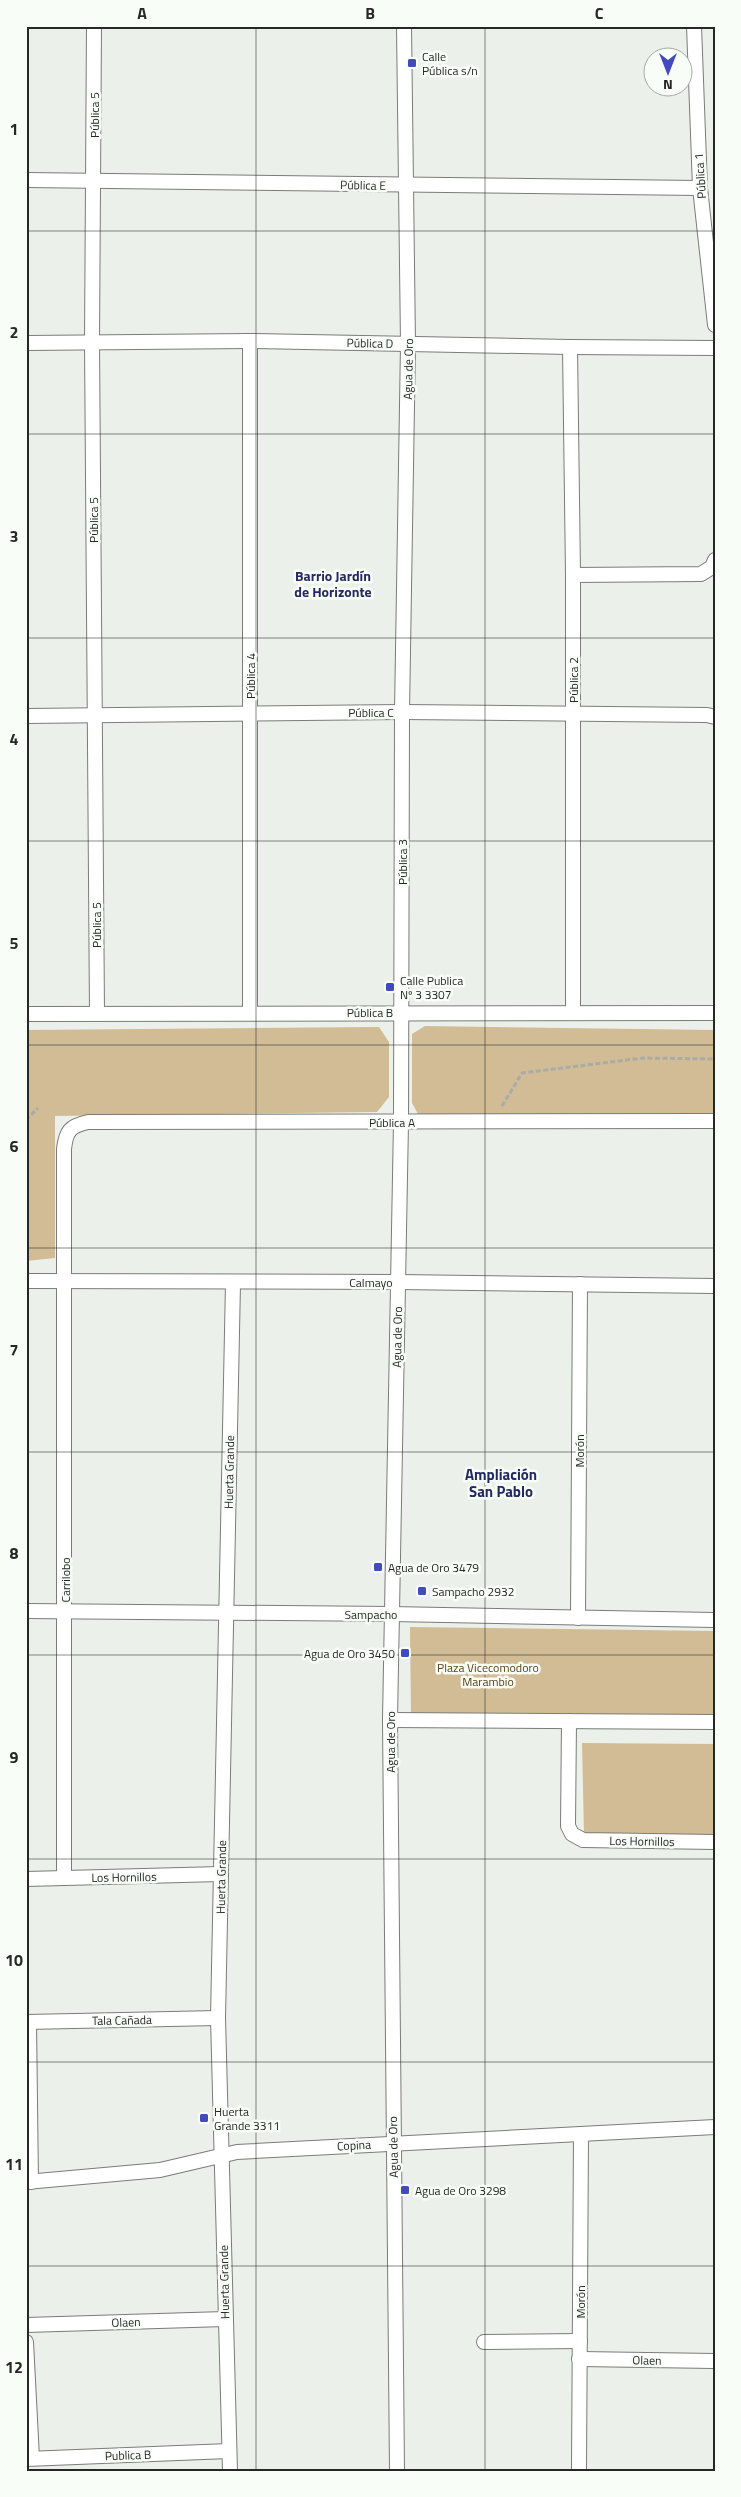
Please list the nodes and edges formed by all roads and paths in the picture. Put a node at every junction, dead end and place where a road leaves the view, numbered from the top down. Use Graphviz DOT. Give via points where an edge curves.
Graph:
graph roads {
  1 [pos="94,26"];
  2 [pos="404,26"];
  3 [pos="694,26"];
  4 [pos="26,180"];
  5 [pos="94,181"];
  6 [pos="406,185"];
  7 [pos="700,188"];
  8 [pos="715,325"];
  9 [pos="250,340"];
  10 [pos="92,342"];
  11 [pos="26,343"];
  12 [pos="408,344"];
  13 [pos="570,347"];
  14 [pos="715,348"];
  15 [pos="714,563"];
  16 [pos="573,575"];
  17 [pos="402,712"];
  18 [pos="250,713"];
  19 [pos="95,714"];
  20 [pos="573,714"];
  21 [pos="26,716"];
  22 [pos="715,717"];
  23 [pos="250,1012"];
  24 [pos="402,1012"];
  25 [pos="97,1013"];
  26 [pos="573,1013"];
  27 [pos="715,1013"];
  28 [pos="26,1014"];
  29 [pos="715,1059"];
  30 [pos="38,1108"];
  31 [pos="26,1120"];
  32 [pos="715,1121"];
  33 [pos="401,1122"];
  34 [pos="493,1122"];
  35 [pos="26,1281"];
  36 [pos="65,1282"];
  37 [pos="399,1282"];
  38 [pos="233,1283"];
  39 [pos="580,1284"];
  40 [pos="715,1286"];
  41 [pos="26,1611"];
  42 [pos="65,1612"];
  43 [pos="226,1614"];
  44 [pos="391,1614"];
  45 [pos="578,1618"];
  46 [pos="715,1620"];
  47 [pos="390,1720"];
  48 [pos="569,1721"];
  49 [pos="715,1722"];
  50 [pos="715,1842"];
  51 [pos="221,1874"];
  52 [pos="64,1878"];
  53 [pos="26,1879"];
  54 [pos="218,2018"];
  55 [pos="28,2022"];
  56 [pos="715,2128"];
  57 [pos="581,2134"];
  58 [pos="393,2143"];
  59 [pos="222,2154"];
  60 [pos="29,2182"];
  61 [pos="225,2319"];
  62 [pos="26,2325"];
  63 [pos="580,2341"];
  64 [pos="26,2342"];
  65 [pos="484,2342"];
  66 [pos="580,2358"];
  67 [pos="715,2360"];
  68 [pos="229,2451"];
  69 [pos="29,2458"];
  70 [pos="230,2471"];
  71 [pos="397,2471"];
  72 [pos="579,2471"];
  1 -- 5 [label="street, Pública 5"];
  2 -- 6 [label="street, Agua de Oro"];
  3 -- 7 [label="street, Pública 1"];
  4 -- 5 [label="street, Pública E"];
  5 -- 6 [label="street, Pública E"];
  5 -- 10 [label="street, Pública 5"];
  6 -- 7 [label="street, Pública E"];
  6 -- 12 [label="street, Agua de Oro"];
  7 -- 8 [label="street, Pública 1"];
  9 -- 10 [label="street, Pública D"];
  9 -- 12 [label="street, Pública D"];
  9 -- 18 [label="street, Pública 4"];
  10 -- 11 [label="street, Pública D"];
  10 -- 19 [label="street, Pública 5"];
  12 -- 13 [label="street, Pública D"];
  12 -- 17 [label="street, Agua de Oro"];
  13 -- 14 [label="street, Pública D"];
  13 -- 16 [label="street, Pública 2"];
  15 -- 16 [label="street" via="701,574"];
  16 -- 20 [label="street, Pública 2"];
  17 -- 18 [label="street, Pública C"];
  17 -- 20 [label="street, Pública C"];
  17 -- 24 [label="street, Pública 3"];
  18 -- 19 [label="street, Pública C"];
  18 -- 23 [label="street, Pública 4"];
  19 -- 21 [label="street, Pública C"];
  19 -- 25 [label="street, Pública 5"];
  20 -- 22 [label="street, Pública C"];
  20 -- 26 [label="street, Pública 2"];
  23 -- 24 [label="street, Pública B"];
  23 -- 25 [label="street, Pública B"];
  24 -- 26 [label="street, Pública B"];
  24 -- 33 [label="street, Agua de Oro"];
  25 -- 28 [label="street, Pública B"];
  26 -- 27 [label="street, Pública B"];
  29 -- 34 [label="path" via="643,1058 522,1073"];
  30 -- 31 [label="path"];
  32 -- 34 [label="street, Pública A"];
  33 -- 34 [label="street, Pública A"];
  33 -- 36 [label="street, Pública A" via="88,1122 71,1129 65,1136 64,1148"];
  33 -- 37 [label="street, Agua de Oro"];
  35 -- 36 [label="street, Calmayo"];
  36 -- 38 [label="street, Calmayo"];
  36 -- 42 [label="street, Carrilobo"];
  37 -- 38 [label="street, Calmayo"];
  37 -- 39 [label="street, Calmayo"];
  37 -- 44 [label="street, Agua de Oro"];
  38 -- 43 [label="street, Huerta Grande"];
  39 -- 40 [label="street, Calmayo"];
  39 -- 45 [label="street, Morón"];
  41 -- 42 [label="street, Sampacho"];
  42 -- 43 [label="street, Sampacho"];
  42 -- 52 [label="street, Carrilobo"];
  43 -- 44 [label="street, Sampacho"];
  43 -- 51 [label="street, Huerta Grande"];
  44 -- 45 [label="street, Sampacho"];
  44 -- 47 [label="street, Agua de Oro"];
  45 -- 46 [label="street, Sampacho"];
  47 -- 48 [label="street"];
  47 -- 58 [label="street, Agua de Oro"];
  48 -- 49 [label="street"];
  48 -- 50 [label="street, Los Hornillos" via="568,1826 572,1834 583,1840"];
  51 -- 52 [label="street, Los Hornillos"];
  51 -- 54 [label="street, Huerta Grande"];
  52 -- 53 [label="street, Los Hornillos"];
  54 -- 55 [label="street, Tala Cañada"];
  54 -- 59 [label="street, Huerta Grande"];
  55 -- 60 [label="street"];
  56 -- 57 [label="street, Copina"];
  57 -- 58 [label="street, Copina"];
  57 -- 63 [label="street, Morón"];
  58 -- 59 [label="street, Copina"];
  58 -- 71 [label="street, Agua de Oro"];
  59 -- 60 [label="street, Copina" via="160,2170"];
  59 -- 61 [label="street, Huerta Grande"];
  61 -- 62 [label="street, Olaen"];
  61 -- 68 [label="street, Huerta Grande"];
  63 -- 65 [label="street"];
  63 -- 66 [label="street, Morón"];
  64 -- 69 [label="street"];
  66 -- 67 [label="street, Olaen"];
  66 -- 72 [label="street, Morón"];
  68 -- 69 [label="street, Publica B"];
  68 -- 70 [label="street, Huerta Grande"];
}
